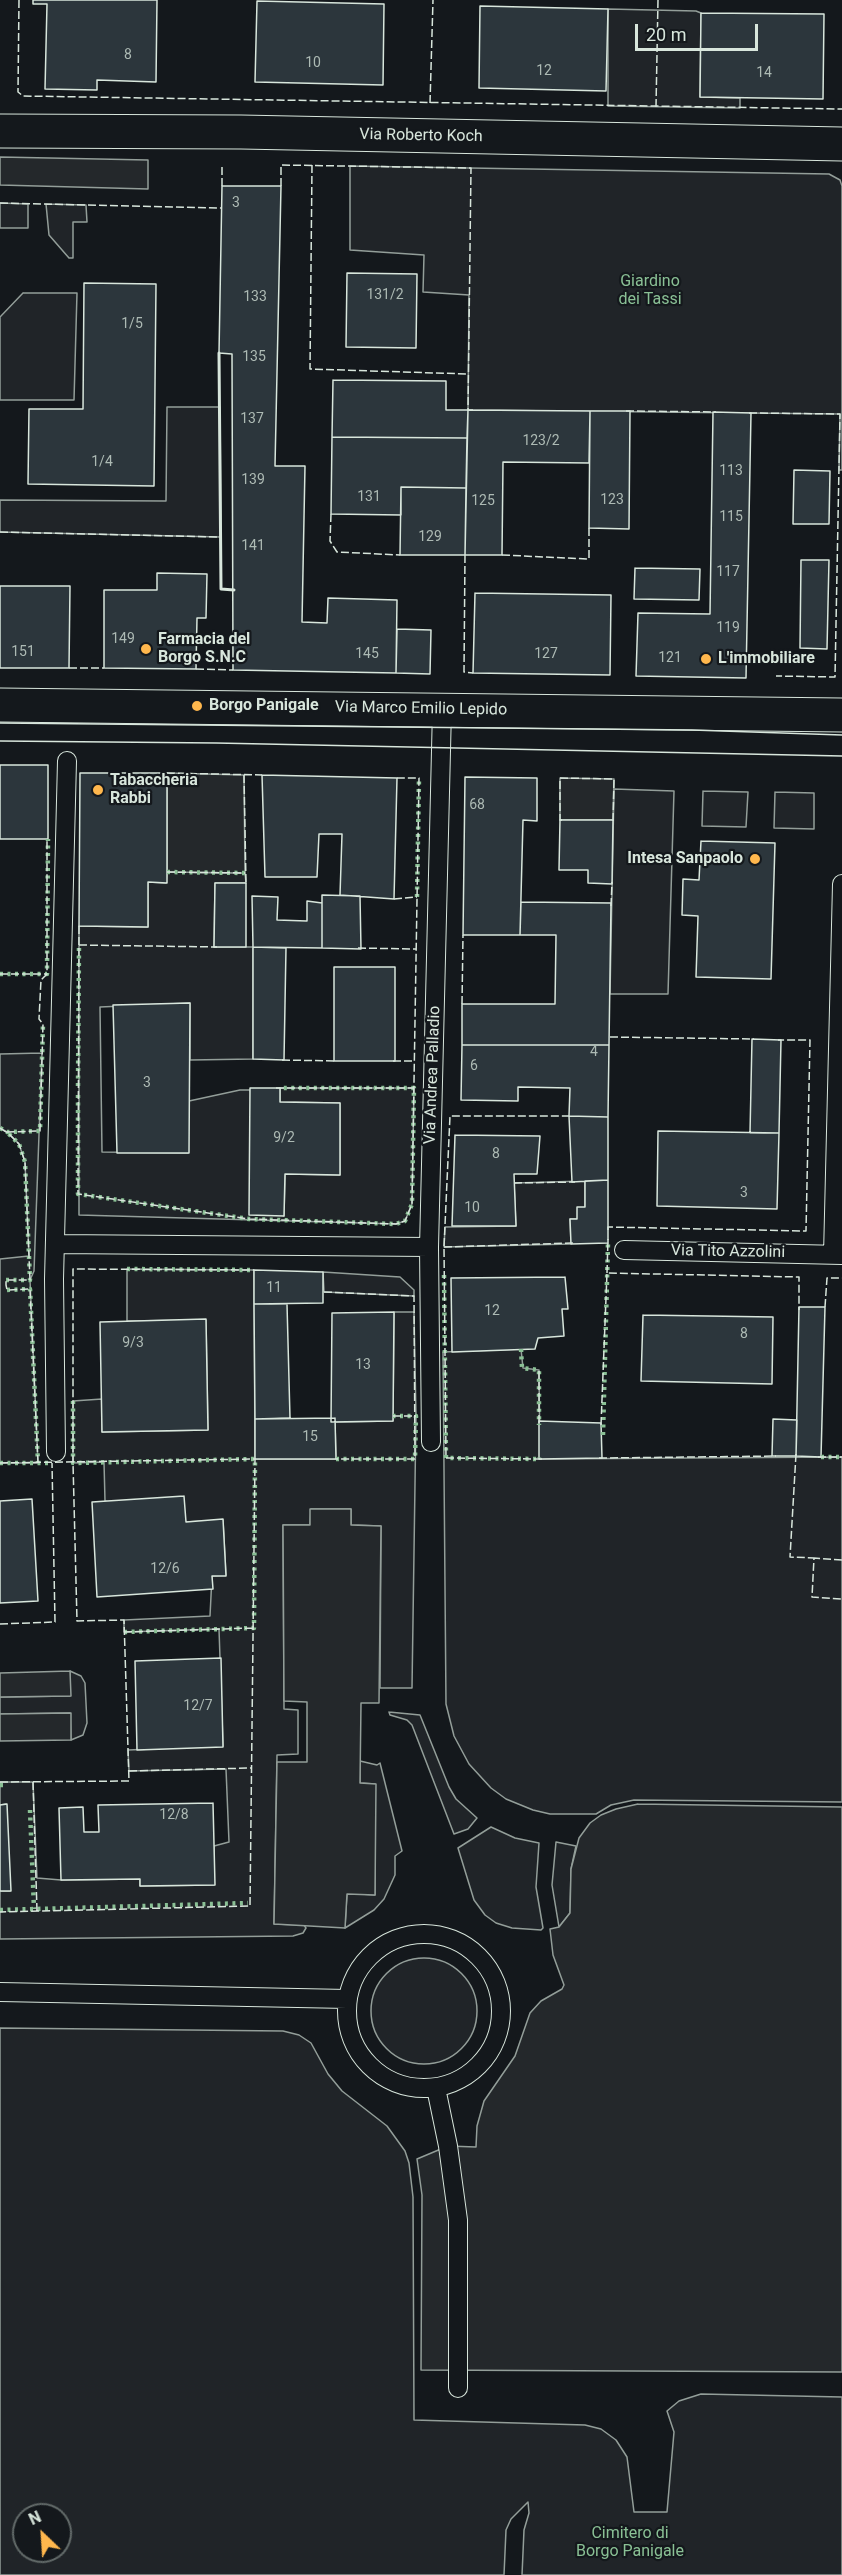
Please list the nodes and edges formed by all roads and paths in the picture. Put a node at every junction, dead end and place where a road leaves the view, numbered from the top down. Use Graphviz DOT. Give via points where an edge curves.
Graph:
graph roads {
  1 [pos="0,131"];
  2 [pos="842,144"];
  3 [pos="0,705"];
  4 [pos="442,709"];
  5 [pos="842,715"];
  6 [pos="67,761"];
  7 [pos="842,884"];
  8 [pos="55,1244"];
  9 [pos="429,1247"];
  10 [pos="624,1250"];
  11 [pos="837,1255"];
  12 [pos="431,1442"];
  13 [pos="56,1452"];
  14 [pos="0,1992"];
  15 [pos="347,1999"];
  16 [pos="436,2088"];
  17 [pos="458,2388"];
  1 -- 2 [label="main road, Via Roberto Koch"];
  3 -- 4 [label="main road, Via Marco Emilio Lepido"];
  4 -- 5 [label="main road, Via Marco Emilio Lepido"];
  4 -- 9 [label="lane, Via Andrea Palladio"];
  6 -- 8 [label="lane"];
  7 -- 11 [label="lane, Via Tito Azzolini"];
  8 -- 9 [label="lane"];
  8 -- 13 [label="lane"];
  9 -- 12 [label="lane, Via Andrea Palladio"];
  10 -- 11 [label="lane, Via Tito Azzolini"];
  14 -- 15 [label="lane"];
  15 -- 16 [label="lane" via="350,2036 371,2068 402,2085"];
  15 -- 16 [label="lane" via="366,1959 389,1941 403,1936 433,1934 450,1938 480,1958 498,1987 498,2034 492,2049 471,2073"];
  16 -- 17 [label="lane" via="458,2220"];
}
